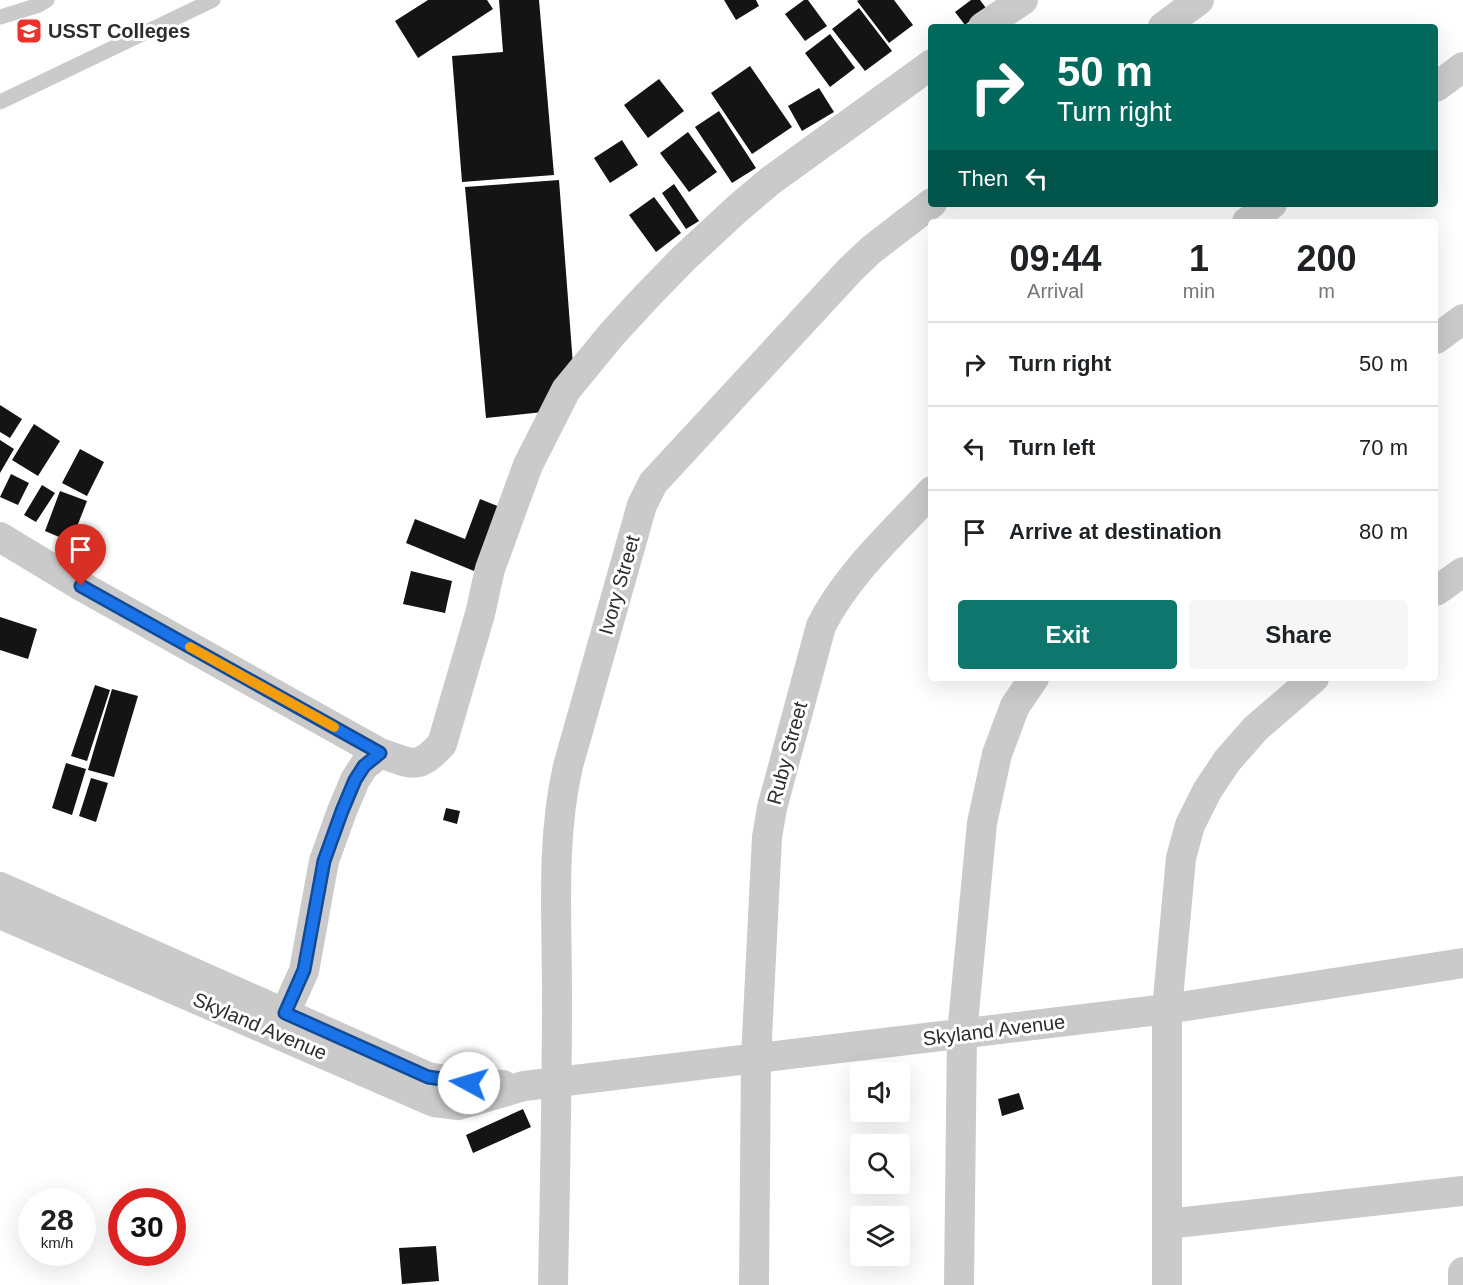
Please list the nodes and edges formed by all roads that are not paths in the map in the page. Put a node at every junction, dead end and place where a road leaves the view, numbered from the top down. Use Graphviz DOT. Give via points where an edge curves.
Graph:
graph roads {
  1 [pos="47,0"];
  2 [pos="213,0"];
  3 [pos="1023,0"];
  4 [pos="1199,0"];
  5 [pos="0,17"];
  6 [pos="987,24"];
  7 [pos="1167,24"];
  8 [pos="928,67"];
  9 [pos="1463,68"];
  10 [pos="1438,86"];
  11 [pos="0,102"];
  12 [pos="928,206"];
  13 [pos="1268,207"];
  14 [pos="1251,219"];
  15 [pos="1463,319"];
  16 [pos="1438,338"];
  17 [pos="928,495"];
  18 [pos="0,537"];
  19 [pos="1463,572"];
  20 [pos="1438,590"];
  21 [pos="1032,681"];
  22 [pos="1311,681"];
  23 [pos="380,753"];
  24 [pos="0,887"];
  25 [pos="0,914"];
  26 [pos="1463,963"];
  27 [pos="1167,1009"];
  28 [pos="285,1013"];
  29 [pos="962,1034"];
  30 [pos="756,1058"];
  31 [pos="557,1082"];
  32 [pos="524,1086"];
  33 [pos="1463,1191"];
  34 [pos="1167,1224"];
  35 [pos="1463,1272"];
  36 [pos="554,1285"];
  37 [pos="754,1285"];
  38 [pos="960,1285"];
  39 [pos="1167,1285"];
  40 [pos="1463,1285"];
  1 -- 5 [label="lane"];
  2 -- 11 [label="lane"];
  3 -- 6 [label="street"];
  4 -- 7 [label="street"];
  8 -- 23 [label="street" via="736,209 647,296 566,390 528,465 490,569 442,744 427,760 412,763"];
  9 -- 10 [label="street"];
  12 -- 31 [label="street, Ivory Street" via="850,270 653,483 642,505 560,800"];
  13 -- 14 [label="street"];
  15 -- 16 [label="street"];
  17 -- 30 [label="street, Ruby Street" via="847,584 821,626 767,837"];
  18 -- 23 [label="street"];
  19 -- 20 [label="street"];
  21 -- 29 [label="street" via="1015,706 997,754 982,823"];
  22 -- 27 [label="street" via="1256,728 1227,761 1190,825 1181,858"];
  23 -- 28 [label="street" via="359,773 342,811 324,861 304,970"];
  24 -- 28 [label="street, Skyland Avenue"];
  25 -- 32 [label="street, Skyland Avenue" via="434,1102 458,1106"];
  26 -- 27 [label="street, Skyland Avenue"];
  27 -- 29 [label="street, Skyland Avenue"];
  27 -- 34 [label="street"];
  28 -- 32 [label="street, Skyland Avenue" via="428,1077"];
  29 -- 30 [label="street, Skyland Avenue"];
  29 -- 38 [label="street"];
  30 -- 31 [label="street, Skyland Avenue"];
  30 -- 37 [label="street, Ruby Street"];
  31 -- 32 [label="street, Skyland Avenue"];
  31 -- 36 [label="street, Ivory Street"];
  33 -- 34 [label="street"];
  34 -- 39 [label="street"];
  35 -- 40 [label="street"];
}
